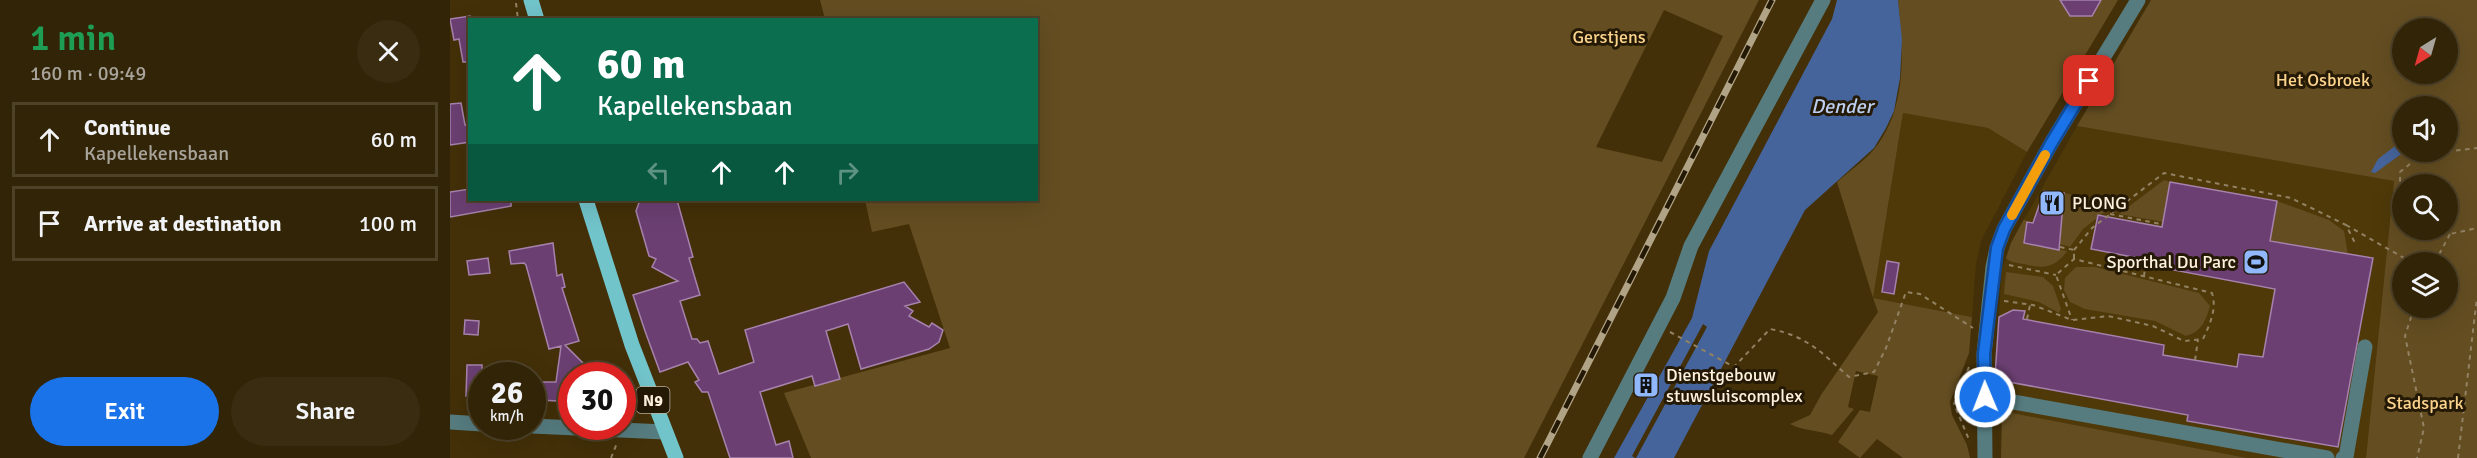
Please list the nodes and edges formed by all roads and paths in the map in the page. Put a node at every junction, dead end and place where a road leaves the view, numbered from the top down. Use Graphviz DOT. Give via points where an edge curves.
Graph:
graph roads {
  1 [pos="516,0"];
  2 [pos="531,0"];
  3 [pos="1823,0"];
  4 [pos="2138,0"];
  5 [pos="518,18"];
  6 [pos="536,18"];
  7 [pos="2477,148"];
  8 [pos="2400,174"];
  9 [pos="586,201"];
  10 [pos="2110,214"];
  11 [pos="2161,224"];
  12 [pos="2346,225"];
  13 [pos="2477,228"];
  14 [pos="2458,232"];
  15 [pos="2356,245"];
  16 [pos="2060,247"];
  17 [pos="2074,250"];
  18 [pos="2393,252"];
  19 [pos="2113,253"];
  20 [pos="2074,259"];
  21 [pos="2146,260"];
  22 [pos="1993,264"];
  23 [pos="2111,268"];
  24 [pos="2056,275"];
  25 [pos="2144,276"];
  26 [pos="2477,297"];
  27 [pos="1990,298"];
  28 [pos="2030,305"];
  29 [pos="2411,318"];
  30 [pos="2027,319"];
  31 [pos="2072,320"];
  32 [pos="1659,327"];
  33 [pos="1975,329"];
  34 [pos="2198,340"];
  35 [pos="2365,348"];
  36 [pos="2195,360"];
  37 [pos="1985,397"];
  38 [pos="450,422"];
  39 [pos="468,423"];
  40 [pos="546,427"];
  41 [pos="665,432"];
  42 [pos="676,458"];
  43 [pos="1590,458"];
  44 [pos="1985,458"];
  45 [pos="2327,458"];
  46 [pos="2343,458"];
  47 [pos="2417,458"];
  48 [pos="2458,458"];
  1 -- 5 [label="path"];
  2 -- 6 [label="main road"];
  3 -- 32 [label="street" via="1691,246"];
  4 -- 22 [label="street" via="2004,229"];
  7 -- 8 [label="path" via="2421,155"];
  9 -- 41 [label="main road, N9" via="632,345"];
  10 -- 11 [label="path"];
  10 -- 12 [label="path" via="2164,173 2291,198"];
  10 -- 17 [label="path"];
  12 -- 15 [label="path"];
  12 -- 18 [label="path"];
  13 -- 14 [label="path"];
  16 -- 17 [label="path"];
  17 -- 20 [label="path"];
  19 -- 23 [label="path"];
  20 -- 23 [label="path"];
  20 -- 24 [label="path"];
  21 -- 25 [label="path"];
  22 -- 24 [label="path"];
  22 -- 27 [label="street"];
  23 -- 25 [label="path"];
  24 -- 31 [label="path"];
  25 -- 34 [label="path" via="2212,293 2211,322 2203,339"];
  26 -- 48 [label="path"];
  27 -- 28 [label="path"];
  27 -- 37 [label="street" via="1984,354"];
  28 -- 30 [label="path"];
  28 -- 31 [label="path"];
  29 -- 47 [label="path" via="2405,336 2424,428"];
  31 -- 34 [label="path" via="2108,316 2153,326 2184,341"];
  32 -- 33 [label="path" via="1734,367 1770,329 1794,334 1849,377 1874,372 1906,291 1920,294"];
  32 -- 43 [label="street"];
  34 -- 36 [label="path"];
  35 -- 46 [label="street"];
  37 -- 44 [label="street"];
  37 -- 45 [label="street"];
  38 -- 39 [label="street"];
  40 -- 41 [label="street"];
  41 -- 42 [label="main road, N9"];
}
